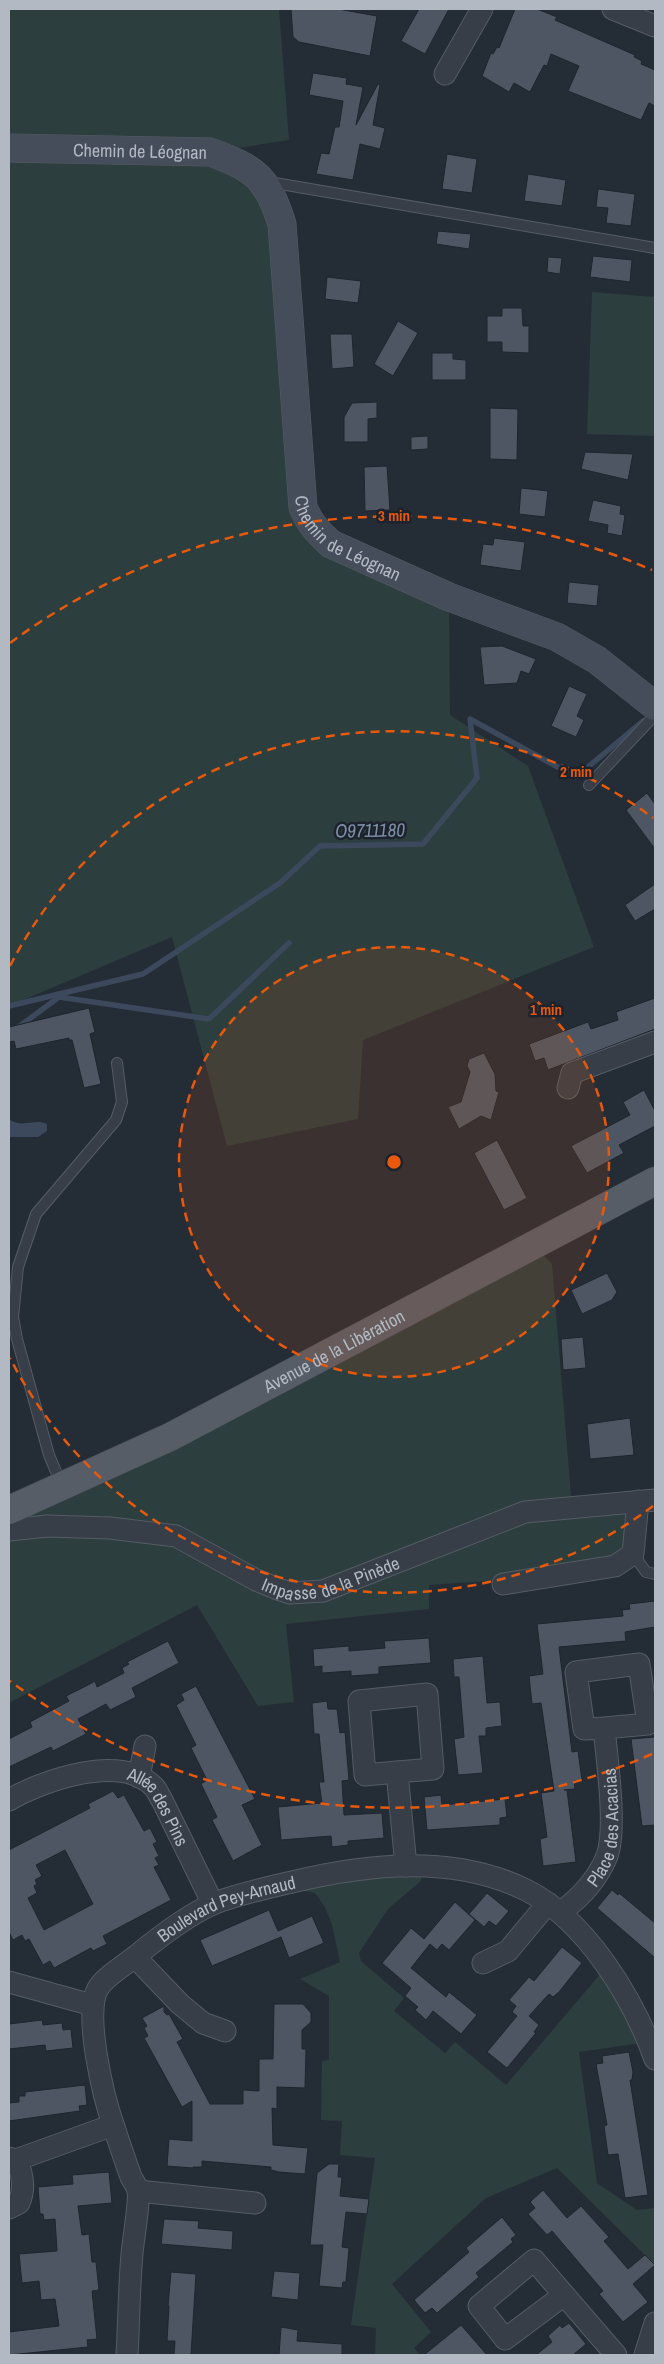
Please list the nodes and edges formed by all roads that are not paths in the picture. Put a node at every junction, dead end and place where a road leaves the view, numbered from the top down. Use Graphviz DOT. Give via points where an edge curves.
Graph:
graph roads {
  1 [pos="482,9"];
  2 [pos="612,9"];
  3 [pos="655,26"];
  4 [pos="445,74"];
  5 [pos="9,148"];
  6 [pos="264,181"];
  7 [pos="655,248"];
  8 [pos="655,706"];
  9 [pos="655,715"];
  10 [pos="589,785"];
  11 [pos="655,1042"];
  12 [pos="117,1063"];
  13 [pos="568,1088"];
  14 [pos="655,1181"];
  15 [pos="62,1486"];
  16 [pos="647,1500"];
  17 [pos="9,1510"];
  18 [pos="9,1530"];
  19 [pos="633,1554"];
  20 [pos="655,1574"];
  21 [pos="503,1584"];
  22 [pos="604,1728"];
  23 [pos="145,1746"];
  24 [pos="397,1772"];
  25 [pos="139,1777"];
  26 [pos="9,1800"];
  27 [pos="406,1866"];
  28 [pos="213,1904"];
  29 [pos="555,1908"];
  30 [pos="135,1957"];
  31 [pos="483,1963"];
  32 [pos="9,1982"];
  33 [pos="92,2005"];
  34 [pos="225,2031"];
  35 [pos="655,2059"];
  36 [pos="113,2125"];
  37 [pos="13,2159"];
  38 [pos="138,2191"];
  39 [pos="255,2203"];
  40 [pos="9,2208"];
  41 [pos="564,2295"];
  42 [pos="655,2324"];
  43 [pos="127,2355"];
  44 [pos="616,2355"];
  45 [pos="645,2355"];
  1 -- 4 [label="street"];
  2 -- 3 [label="street"];
  5 -- 6 [label="street, Chemin de Léognan" via="210,152 235,162"];
  6 -- 7 [label="lane, Chemin de Léognan"];
  6 -- 8 [label="street, Chemin de Léognan" via="282,224 302,507 315,530 331,544 449,597 542,630 578,647"];
  9 -- 10 [label="lane"];
  11 -- 13 [label="street" via="572,1073"];
  12 -- 15 [label="lane" via="122,1102 116,1120 36,1214 18,1267 14,1317 18,1339 49,1455"];
  14 -- 15 [label="main road, Avenue de la Libération" via="170,1437"];
  15 -- 17 [label="main road, Avenue de la Libération"];
  16 -- 18 [label="street, Impasse de la Pinède" via="525,1512 323,1591 290,1593 256,1580 176,1536 110,1528 48,1526"];
  16 -- 19 [label="street"];
  19 -- 20 [label="lane" via="646,1572"];
  19 -- 21 [label="street" via="615,1566"];
  22 -- 29 [label="street, Place des Acacias" via="611,1811 607,1855 587,1888"];
  23 -- 25 [label="street"];
  24 -- 24 [label="street" via="365,1775 359,1701 427,1694 433,1769"];
  24 -- 27 [label="street"];
  25 -- 26 [label="street, Allée des Pins" via="120,1771 77,1774 43,1783"];
  25 -- 28 [label="street, Allée des Pins" via="154,1786"];
  27 -- 28 [label="street, Boulevard Pey-Arnaud" via="373,1866 325,1874 277,1884"];
  27 -- 29 [label="street, Boulevard Pey-Arnaud" via="445,1868 497,1879 526,1890"];
  28 -- 30 [label="street, Boulevard Pey-Arnaud"];
  29 -- 31 [label="street, Place des Acacias" via="508,1951"];
  29 -- 35 [label="street, Boulevard Pey-Arnaud" via="599,1956 625,1992 643,2026"];
  30 -- 33 [label="street, Boulevard Pey-Arnaud" via="99,1986"];
  30 -- 34 [label="street" via="203,2023"];
  32 -- 33 [label="street"];
  33 -- 36 [label="street, Boulevard Pey-Arnaud" via="92,2026"];
  36 -- 37 [label="street"];
  36 -- 38 [label="street, Boulevard Pey-Arnaud"];
  37 -- 40 [label="street" via="21,2170 23,2193 19,2203"];
  38 -- 39 [label="street"];
  38 -- 43 [label="street, Boulevard Pey-Arnaud"];
  41 -- 44 [label="street"];
  42 -- 45 [label="street"];
}
